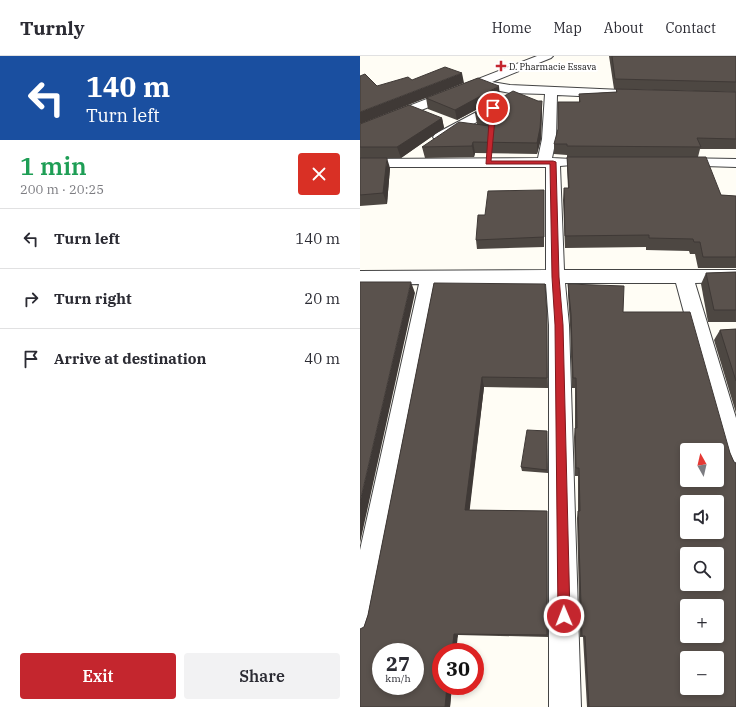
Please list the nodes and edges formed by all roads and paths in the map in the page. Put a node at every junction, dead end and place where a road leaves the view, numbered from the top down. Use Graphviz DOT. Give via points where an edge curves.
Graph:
graph roads {
  1 [pos="547,56"];
  2 [pos="478,83"];
  3 [pos="523,90"];
  4 [pos="551,91"];
  5 [pos="633,95"];
  6 [pos="493,108"];
  7 [pos="411,109"];
  8 [pos="431,117"];
  9 [pos="444,122"];
  10 [pos="492,124"];
  11 [pos="457,127"];
  12 [pos="360,130"];
  13 [pos="477,130"];
  14 [pos="489,147"];
  15 [pos="548,162"];
  16 [pos="585,162"];
  17 [pos="664,162"];
  18 [pos="360,163"];
  19 [pos="404,163"];
  20 [pos="488,163"];
  21 [pos="736,163"];
  22 [pos="684,276"];
  23 [pos="736,276"];
  24 [pos="430,277"];
  25 [pos="555,277"];
  26 [pos="360,278"];
  27 [pos="700,331"];
  28 [pos="721,331"];
  29 [pos="736,461"];
  30 [pos="360,617"];
  31 [pos="565,707"];
  1 -- 2 [label="street"];
  2 -- 3 [label="street"];
  2 -- 7 [label="street"];
  3 -- 4 [label="street"];
  3 -- 6 [label="street"];
  4 -- 5 [label="street"];
  4 -- 15 [label="street"];
  6 -- 10 [label="street"];
  6 -- 11 [label="street"];
  7 -- 8 [label="street"];
  7 -- 12 [label="street"];
  9 -- 11 [label="street"];
  11 -- 13 [label="street"];
  11 -- 19 [label="street"];
  14 -- 20 [label="street"];
  15 -- 16 [label="street"];
  15 -- 20 [label="street"];
  15 -- 25 [label="street"];
  17 -- 21 [label="street"];
  18 -- 19 [label="street"];
  19 -- 20 [label="street"];
  22 -- 23 [label="street"];
  22 -- 25 [label="street"];
  22 -- 27 [label="street"];
  24 -- 25 [label="street"];
  24 -- 26 [label="street"];
  24 -- 30 [label="street"];
  25 -- 31 [label="street" via="559,333"];
  27 -- 28 [label="street"];
  27 -- 29 [label="street"];
}
